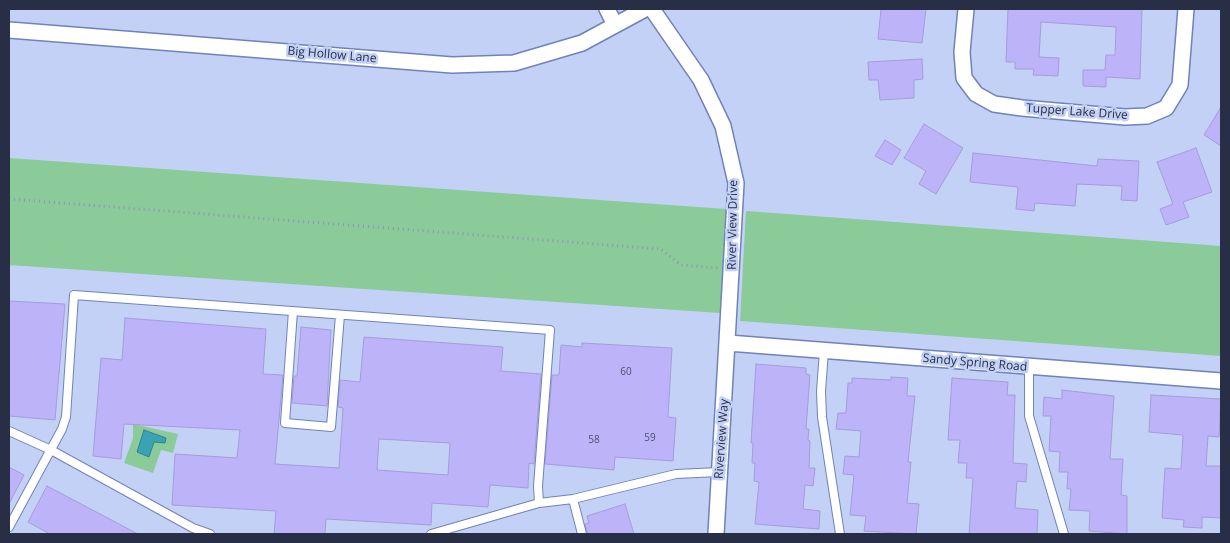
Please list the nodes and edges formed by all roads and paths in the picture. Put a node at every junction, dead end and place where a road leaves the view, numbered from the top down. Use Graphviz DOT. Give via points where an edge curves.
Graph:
graph roads {
  1 [pos="607,9"];
  2 [pos="645,9"];
  3 [pos="652,9"];
  4 [pos="966,9"];
  5 [pos="1186,9"];
  6 [pos="614,25"];
  7 [pos="9,30"];
  8 [pos="9,199"];
  9 [pos="733,269"];
  10 [pos="293,311"];
  11 [pos="340,315"];
  12 [pos="728,343"];
  13 [pos="824,351"];
  14 [pos="1029,368"];
  15 [pos="1221,381"];
  16 [pos="9,431"];
  17 [pos="51,450"];
  18 [pos="720,472"];
  19 [pos="573,499"];
  20 [pos="539,503"];
  21 [pos="9,527"];
  22 [pos="192,531"];
  23 [pos="1062,533"];
  24 [pos="210,534"];
  25 [pos="431,534"];
  26 [pos="582,534"];
  27 [pos="716,534"];
  28 [pos="840,534"];
  1 -- 6 [label="street"];
  2 -- 6 [label="street, Big Hollow Lane"];
  3 -- 9 [label="street, River View Drive" via="701,80 723,126 736,183"];
  4 -- 5 [label="street, Tupper Lake Drive" via="962,52 964,78 976,94 994,104 1125,117 1147,116 1166,108 1180,85"];
  6 -- 7 [label="street, Big Hollow Lane" via="582,43 514,63 452,65"];
  8 -- 9 [label="path" via="661,249 681,265"];
  9 -- 12 [label="street, River View Drive"];
  10 -- 11 [label="lane"];
  10 -- 11 [label="lane" via="285,423 331,427"];
  10 -- 17 [label="lane" via="74,294 66,417"];
  11 -- 20 [label="lane" via="550,330"];
  12 -- 13 [label="street, Sandy Spring Road"];
  12 -- 18 [label="street, Riverview Way"];
  13 -- 14 [label="street, Sandy Spring Road"];
  13 -- 28 [label="lane" via="822,418"];
  14 -- 15 [label="street, Sandy Spring Road"];
  14 -- 23 [label="lane" via="1029,416"];
  16 -- 17 [label="lane"];
  17 -- 21 [label="lane"];
  17 -- 22 [label="lane"];
  18 -- 19 [label="lane" via="676,474"];
  18 -- 27 [label="street, Riverview Way"];
  19 -- 20 [label="lane"];
  19 -- 26 [label="lane"];
  20 -- 25 [label="lane"];
  22 -- 24 [label="lane"];
}
